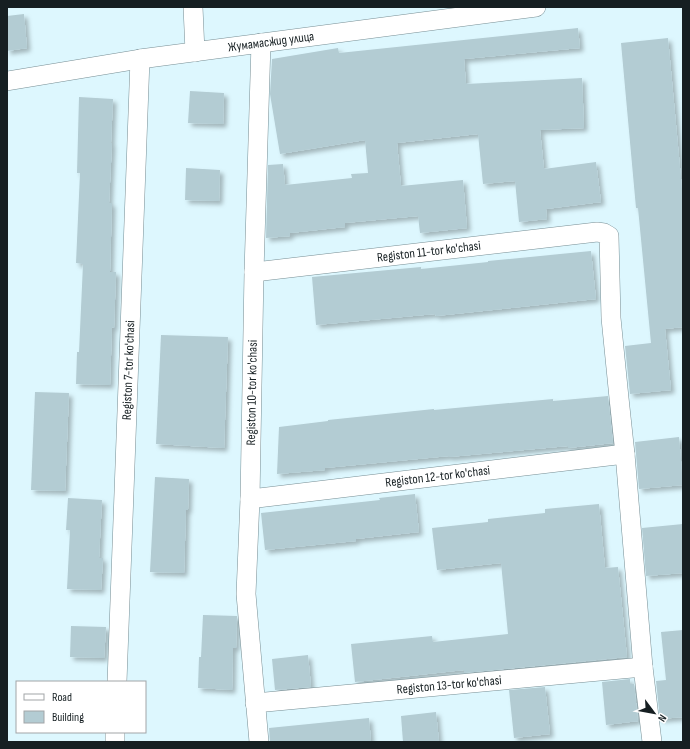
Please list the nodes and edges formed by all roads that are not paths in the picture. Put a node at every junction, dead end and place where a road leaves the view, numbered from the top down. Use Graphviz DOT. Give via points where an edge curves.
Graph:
graph roads {
  1 [pos="192,7"];
  2 [pos="536,7"];
  3 [pos="261,43"];
  4 [pos="195,52"];
  5 [pos="140,59"];
  6 [pos="7,81"];
  7 [pos="254,272"];
  8 [pos="625,454"];
  9 [pos="250,499"];
  10 [pos="643,667"];
  11 [pos="117,681"];
  12 [pos="255,703"];
  13 [pos="259,742"];
  14 [pos="652,742"];
  1 -- 4 [label="street"];
  2 -- 3 [label="street, Жумамасжид улица"];
  3 -- 4 [label="street, Жумамасжид улица"];
  3 -- 7 [label="street, Registon 10-tor ko'chasi"];
  4 -- 5 [label="street, Жумамасжид улица"];
  5 -- 6 [label="street, Жумамасжид улица"];
  5 -- 11 [label="street, Registon 7-tor ko'chasi"];
  7 -- 8 [label="street, Registon 11-tor ko'chasi" via="604,233 609,236 611,318"];
  7 -- 9 [label="street, Registon 10-tor ko'chasi"];
  8 -- 9 [label="street, Registon 12-tor ko'chasi"];
  8 -- 10 [label="street"];
  9 -- 12 [label="street, Registon 10-tor ko'chasi" via="246,594"];
  10 -- 12 [label="street, Registon 13-tor ko'chasi"];
  10 -- 14 [label="street"];
  12 -- 13 [label="street, Registon 10-tor ko'chasi"];
}
